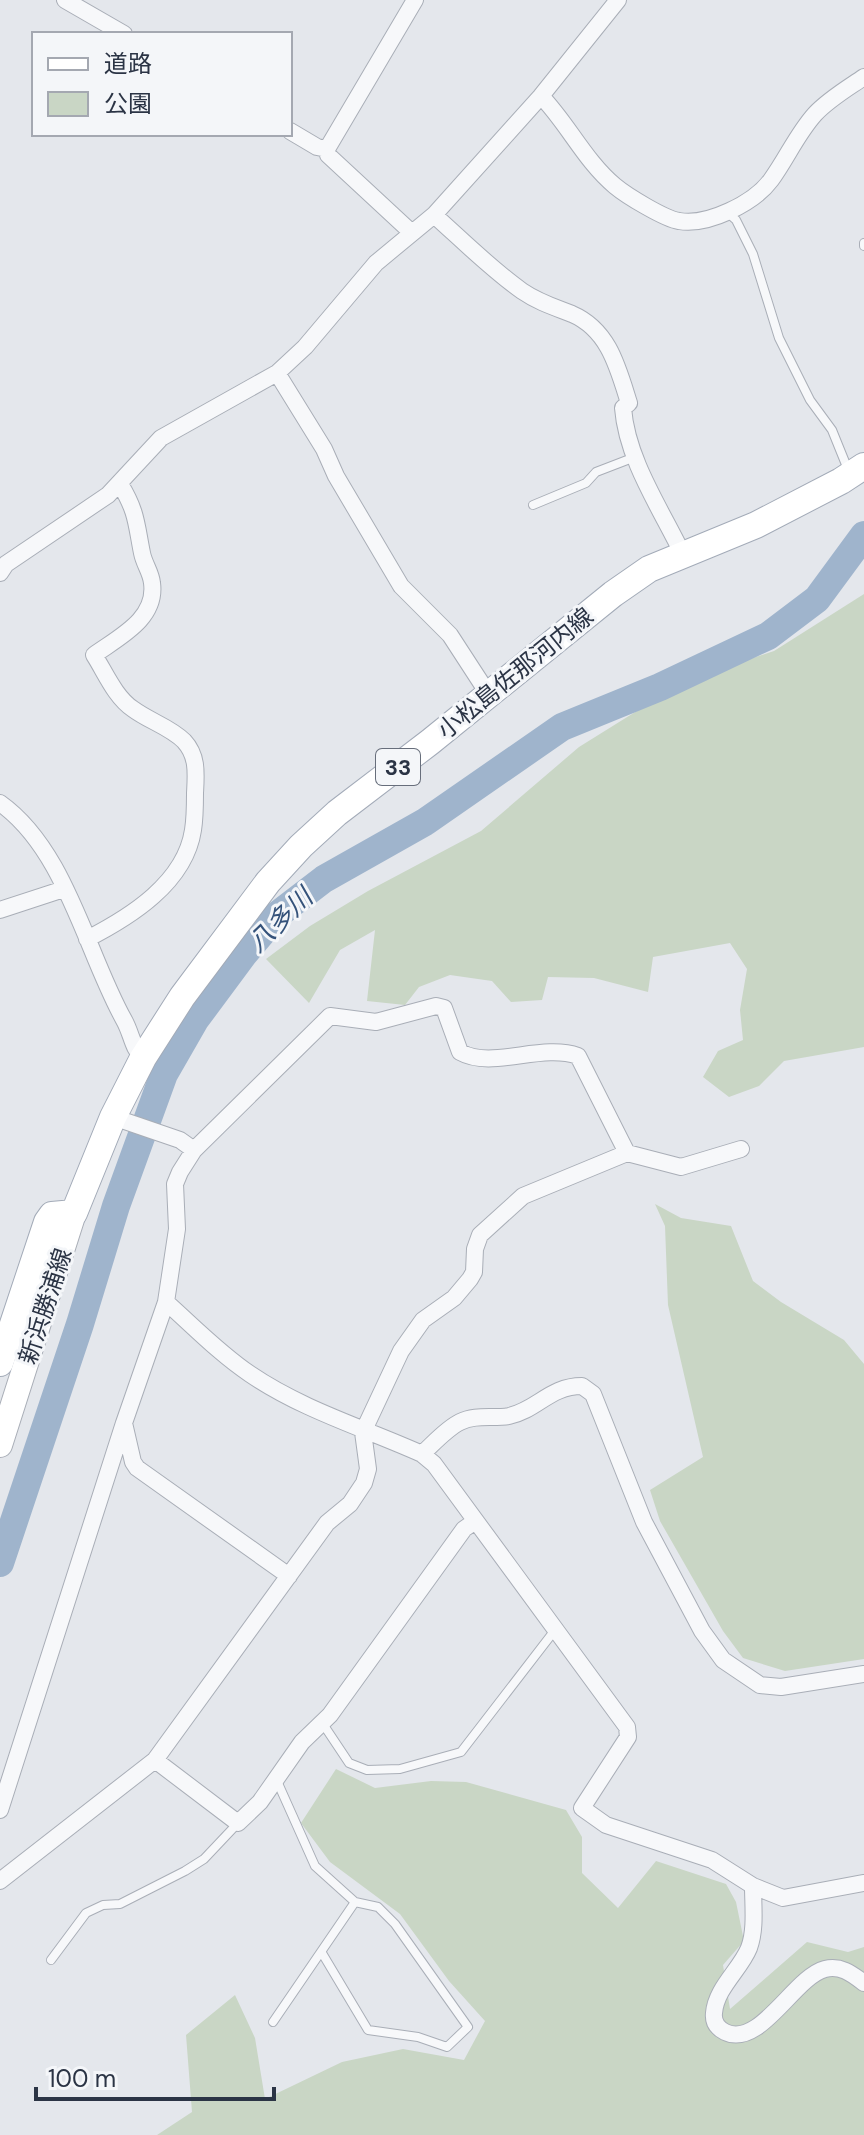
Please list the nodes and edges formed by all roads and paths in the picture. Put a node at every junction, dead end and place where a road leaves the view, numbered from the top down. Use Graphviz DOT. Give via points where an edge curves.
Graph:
graph roads {
  1 [pos="65,0"];
  2 [pos="415,0"];
  3 [pos="618,0"];
  4 [pos="121,32"];
  5 [pos="864,77"];
  6 [pos="541,96"];
  7 [pos="292,132"];
  8 [pos="327,149"];
  9 [pos="727,211"];
  10 [pos="434,215"];
  11 [pos="411,232"];
  12 [pos="277,373"];
  13 [pos="635,456"];
  14 [pos="857,470"];
  15 [pos="120,484"];
  16 [pos="533,505"];
  17 [pos="683,555"];
  18 [pos="2,566"];
  19 [pos="489,695"];
  20 [pos="0,803"];
  21 [pos="64,889"];
  22 [pos="0,910"];
  23 [pos="87,939"];
  24 [pos="143,1058"];
  25 [pos="118,1118"];
  26 [pos="741,1149"];
  27 [pos="194,1150"];
  28 [pos="627,1153"];
  29 [pos="74,1213"];
  30 [pos="166,1302"];
  31 [pos="0,1363"];
  32 [pos="124,1423"];
  33 [pos="363,1432"];
  34 [pos="0,1445"];
  35 [pos="422,1454"];
  36 [pos="474,1522"];
  37 [pos="289,1576"];
  38 [pos="555,1630"];
  39 [pos="864,1674"];
  40 [pos="323,1724"];
  41 [pos="155,1760"];
  42 [pos="277,1781"];
  43 [pos="0,1810"];
  44 [pos="238,1823"];
  45 [pos="0,1881"];
  46 [pos="863,1883"];
  47 [pos="753,1886"];
  48 [pos="355,1902"];
  49 [pos="322,1953"];
  50 [pos="51,1960"];
  51 [pos="864,1983"];
  52 [pos="273,2022"];
  1 -- 4 [label="street"];
  2 -- 8 [label="street"];
  3 -- 6 [label="street"];
  5 -- 9 [label="street" via="817,111 759,193"];
  6 -- 9 [label="street" via="617,188 676,221 695,222"];
  6 -- 10 [label="street"];
  7 -- 8 [label="street"];
  8 -- 11 [label="street"];
  9 -- 14 [label="lane" via="753,254 779,338 810,400"];
  10 -- 11 [label="street"];
  10 -- 13 [label="street" via="520,290 574,315 606,342 629,403 623,408 624,423"];
  11 -- 12 [label="street" via="376,263"];
  12 -- 15 [label="street" via="161,438"];
  12 -- 19 [label="street" via="401,586 455,642"];
  13 -- 16 [label="lane"];
  13 -- 17 [label="street"];
  14 -- 17 [label="main road, 小松島佐那河内線 / 33" via="756,525"];
  15 -- 18 [label="street"];
  15 -- 23 [label="street" via="134,508 153,595 137,624 94,655 130,708 172,732 193,754 193,831 185,856 148,901"];
  17 -- 19 [label="main road, 小松島佐那河内線 / 33" via="649,569 613,594"];
  19 -- 24 [label="main road, 小松島佐那河内線 / 33" via="301,846 182,997"];
  20 -- 21 [label="street" via="35,839"];
  21 -- 22 [label="street"];
  21 -- 23 [label="street"];
  23 -- 24 [label="street" via="135,1051"];
  24 -- 25 [label="main road, 小松島佐那河内線 / 33"];
  25 -- 27 [label="street"];
  25 -- 29 [label="main road, 小松島佐那河内線 / 33"];
  26 -- 28 [label="street" via="681,1167"];
  27 -- 28 [label="street" via="330,1016 376,1022 436,1006 444,1008 460,1052 469,1057 546,1050 578,1056"];
  27 -- 30 [label="street" via="175,1184 177,1229"];
  28 -- 33 [label="street" via="523,1196 480,1235 470,1279 414,1331"];
  29 -- 31 [label="main road" via="52,1215 47,1222"];
  29 -- 34 [label="main road, 新浜勝浦線"];
  30 -- 32 [label="street"];
  30 -- 33 [label="street" via="248,1373"];
  32 -- 37 [label="street" via="137,1468"];
  32 -- 43 [label="street"];
  33 -- 35 [label="street"];
  33 -- 37 [label="street" via="368,1469 364,1483"];
  35 -- 36 [label="street"];
  35 -- 39 [label="street" via="456,1423 507,1416 556,1390 582,1386 593,1394 644,1522 723,1660 760,1685 781,1687"];
  36 -- 38 [label="street"];
  36 -- 40 [label="street"];
  37 -- 41 [label="street"];
  38 -- 40 [label="lane" via="461,1752 400,1769 367,1770 349,1763"];
  38 -- 47 [label="street" via="627,1727 628,1737 582,1808 606,1825 712,1860"];
  40 -- 42 [label="street" via="302,1742"];
  41 -- 44 [label="street"];
  41 -- 45 [label="street"];
  42 -- 44 [label="street"];
  42 -- 48 [label="lane" via="315,1866"];
  44 -- 50 [label="lane" via="204,1859 120,1904 86,1913"];
  46 -- 47 [label="street" via="783,1898"];
  47 -- 51 [label="street" via="753,1936 715,2003 714,2020 720,2029 732,2035 746,2033 810,1976 827,1969 848,1970"];
  48 -- 49 [label="lane"];
  48 -- 49 [label="lane" via="378,1907 395,1924 468,2027 447,2047 368,2030"];
  49 -- 52 [label="lane"];
}
